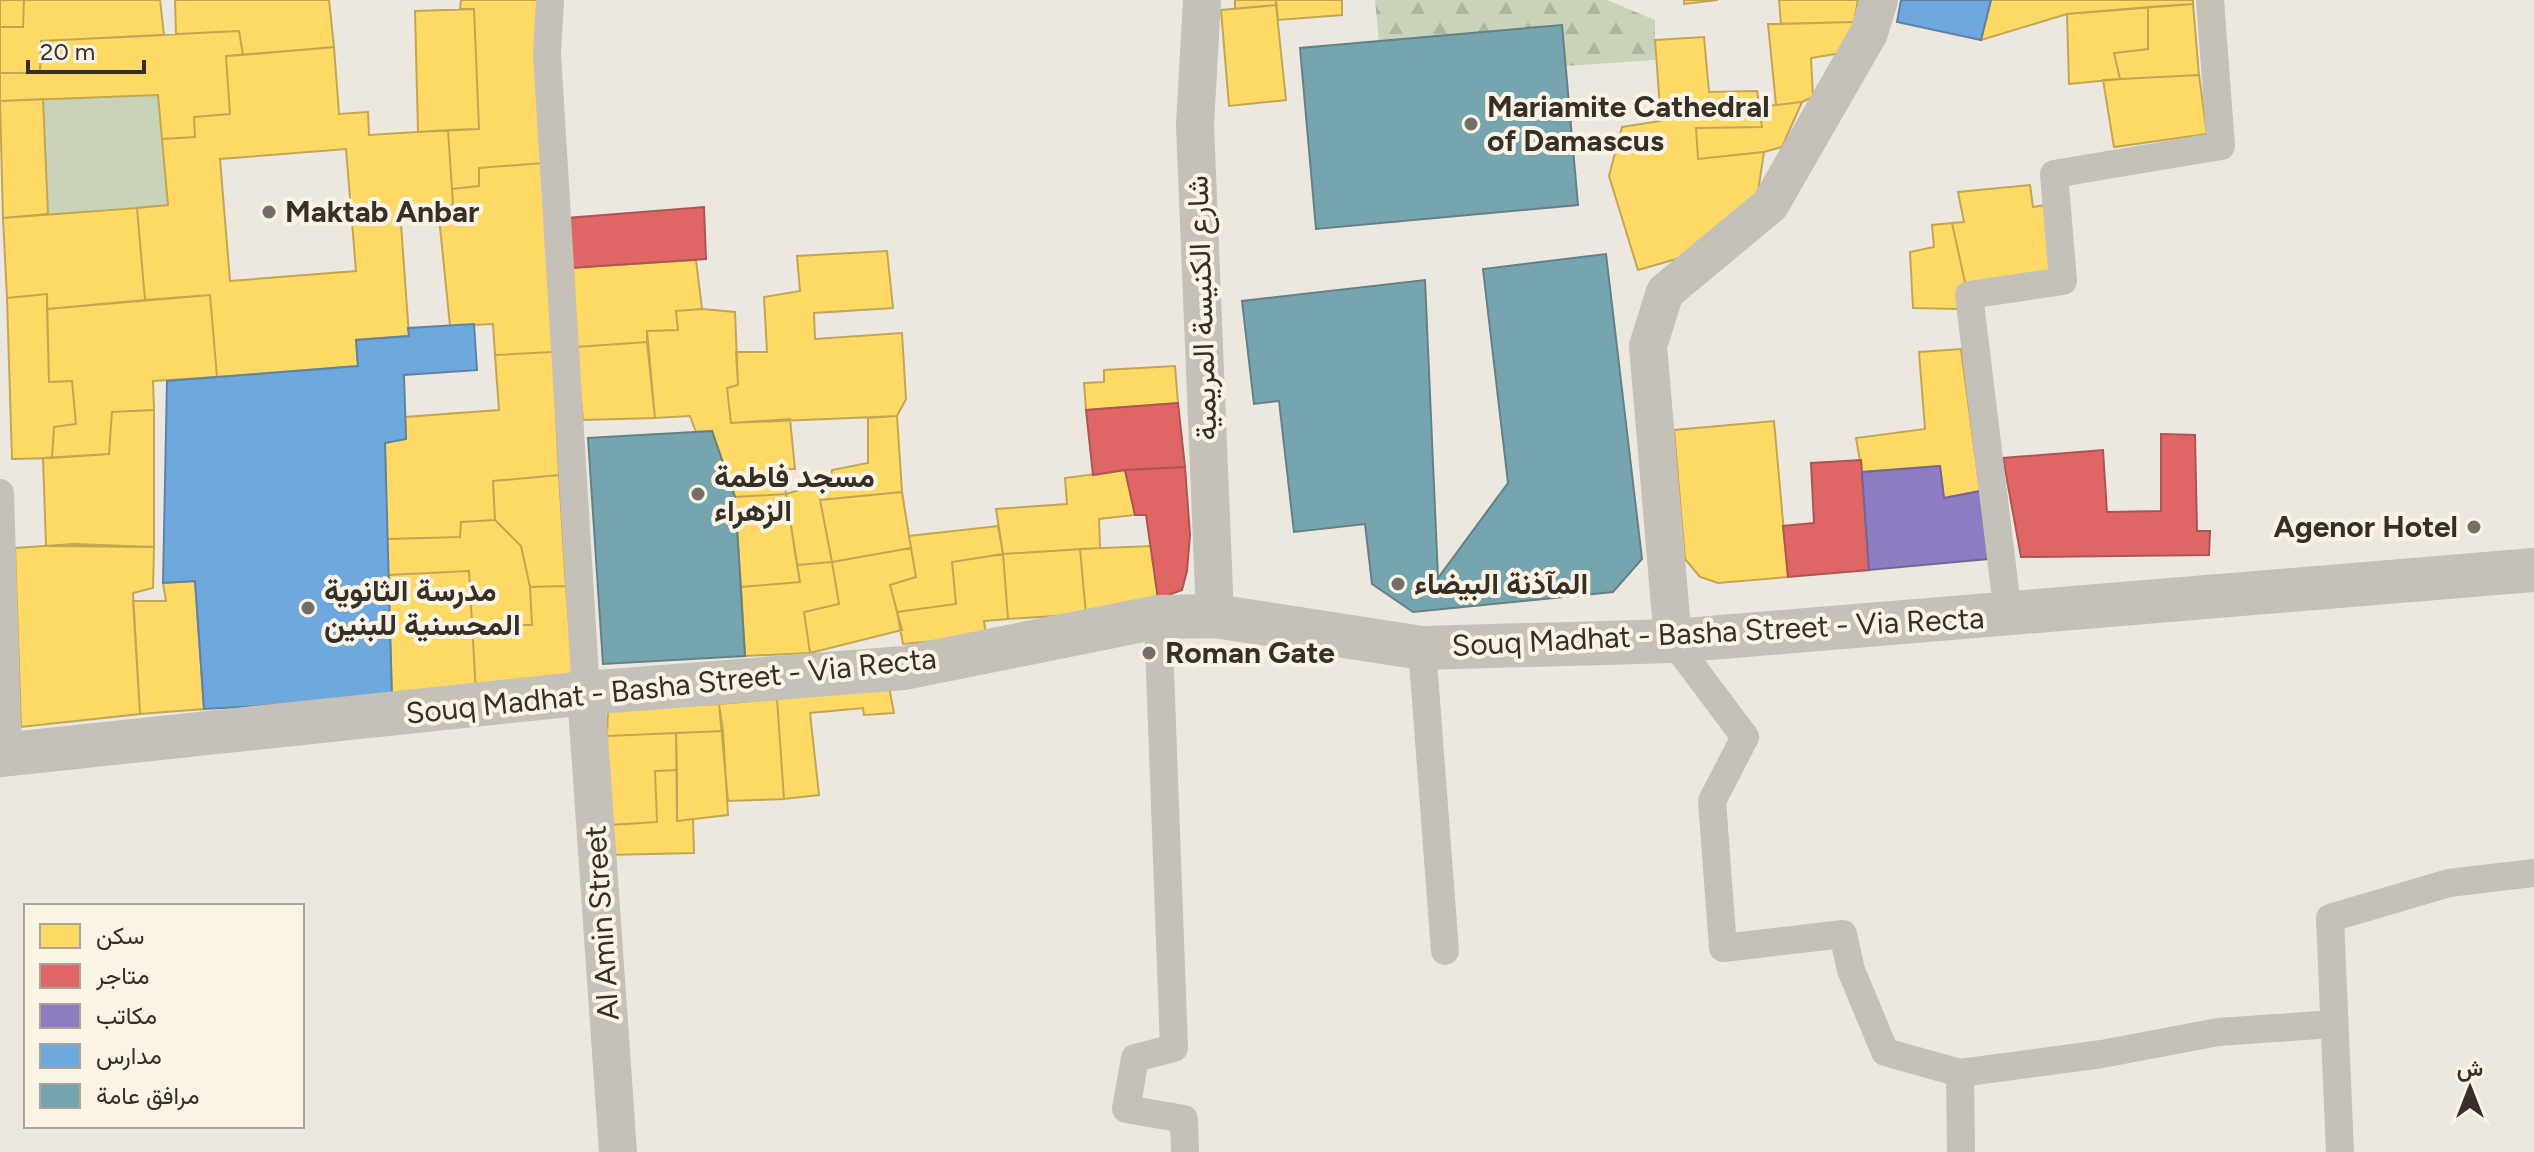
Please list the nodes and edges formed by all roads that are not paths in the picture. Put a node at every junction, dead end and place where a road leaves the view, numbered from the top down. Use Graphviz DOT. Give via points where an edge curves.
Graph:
graph roads {
  1 [pos="550,0"];
  2 [pos="1202,0"];
  3 [pos="1879,0"];
  4 [pos="2210,0"];
  5 [pos="0,493"];
  6 [pos="2534,570"];
  7 [pos="2008,615"];
  8 [pos="1215,616"];
  9 [pos="1158,617"];
  10 [pos="1673,641"];
  11 [pos="1422,648"];
  12 [pos="586,693"];
  13 [pos="4,755"];
  14 [pos="2534,873"];
  15 [pos="1445,951"];
  16 [pos="2334,1024"];
  17 [pos="1960,1073"];
  18 [pos="618,1152"];
  19 [pos="1185,1152"];
  20 [pos="1961,1152"];
  21 [pos="2340,1152"];
  1 -- 12 [label="street" via="547,54"];
  2 -- 8 [label="street, شارع الكنيسة المريمية" via="1195,125"];
  3 -- 10 [label="street" via="1869,33 1770,205 1665,292 1648,346"];
  4 -- 7 [label="street" via="2221,146 2054,174 2063,281 1969,295"];
  5 -- 13 [label="street"];
  6 -- 7 [label="street, Souq Madhat - Basha Street - Via Recta"];
  7 -- 10 [label="street, Souq Madhat - Basha Street - Via Recta"];
  8 -- 9 [label="street, Souq Madhat - Basha Street - Via Recta"];
  8 -- 11 [label="street, Souq Madhat - Basha Street - Via Recta"];
  9 -- 12 [label="street, Souq Madhat - Basha Street - Via Recta" via="904,668"];
  9 -- 19 [label="street" via="1174,1048 1135,1058 1126,1109 1184,1119"];
  10 -- 11 [label="street, Souq Madhat - Basha Street - Via Recta"];
  10 -- 17 [label="street" via="1745,737 1712,801 1723,948 1843,934 1851,970 1885,1052"];
  11 -- 15 [label="street"];
  12 -- 13 [label="street, Souq Madhat - Basha Street - Via Recta"];
  12 -- 18 [label="street, Al Amin Street"];
  14 -- 16 [label="street" via="2449,883 2330,918"];
  16 -- 17 [label="street" via="2218,1032"];
  16 -- 21 [label="street"];
  17 -- 20 [label="street"];
}
